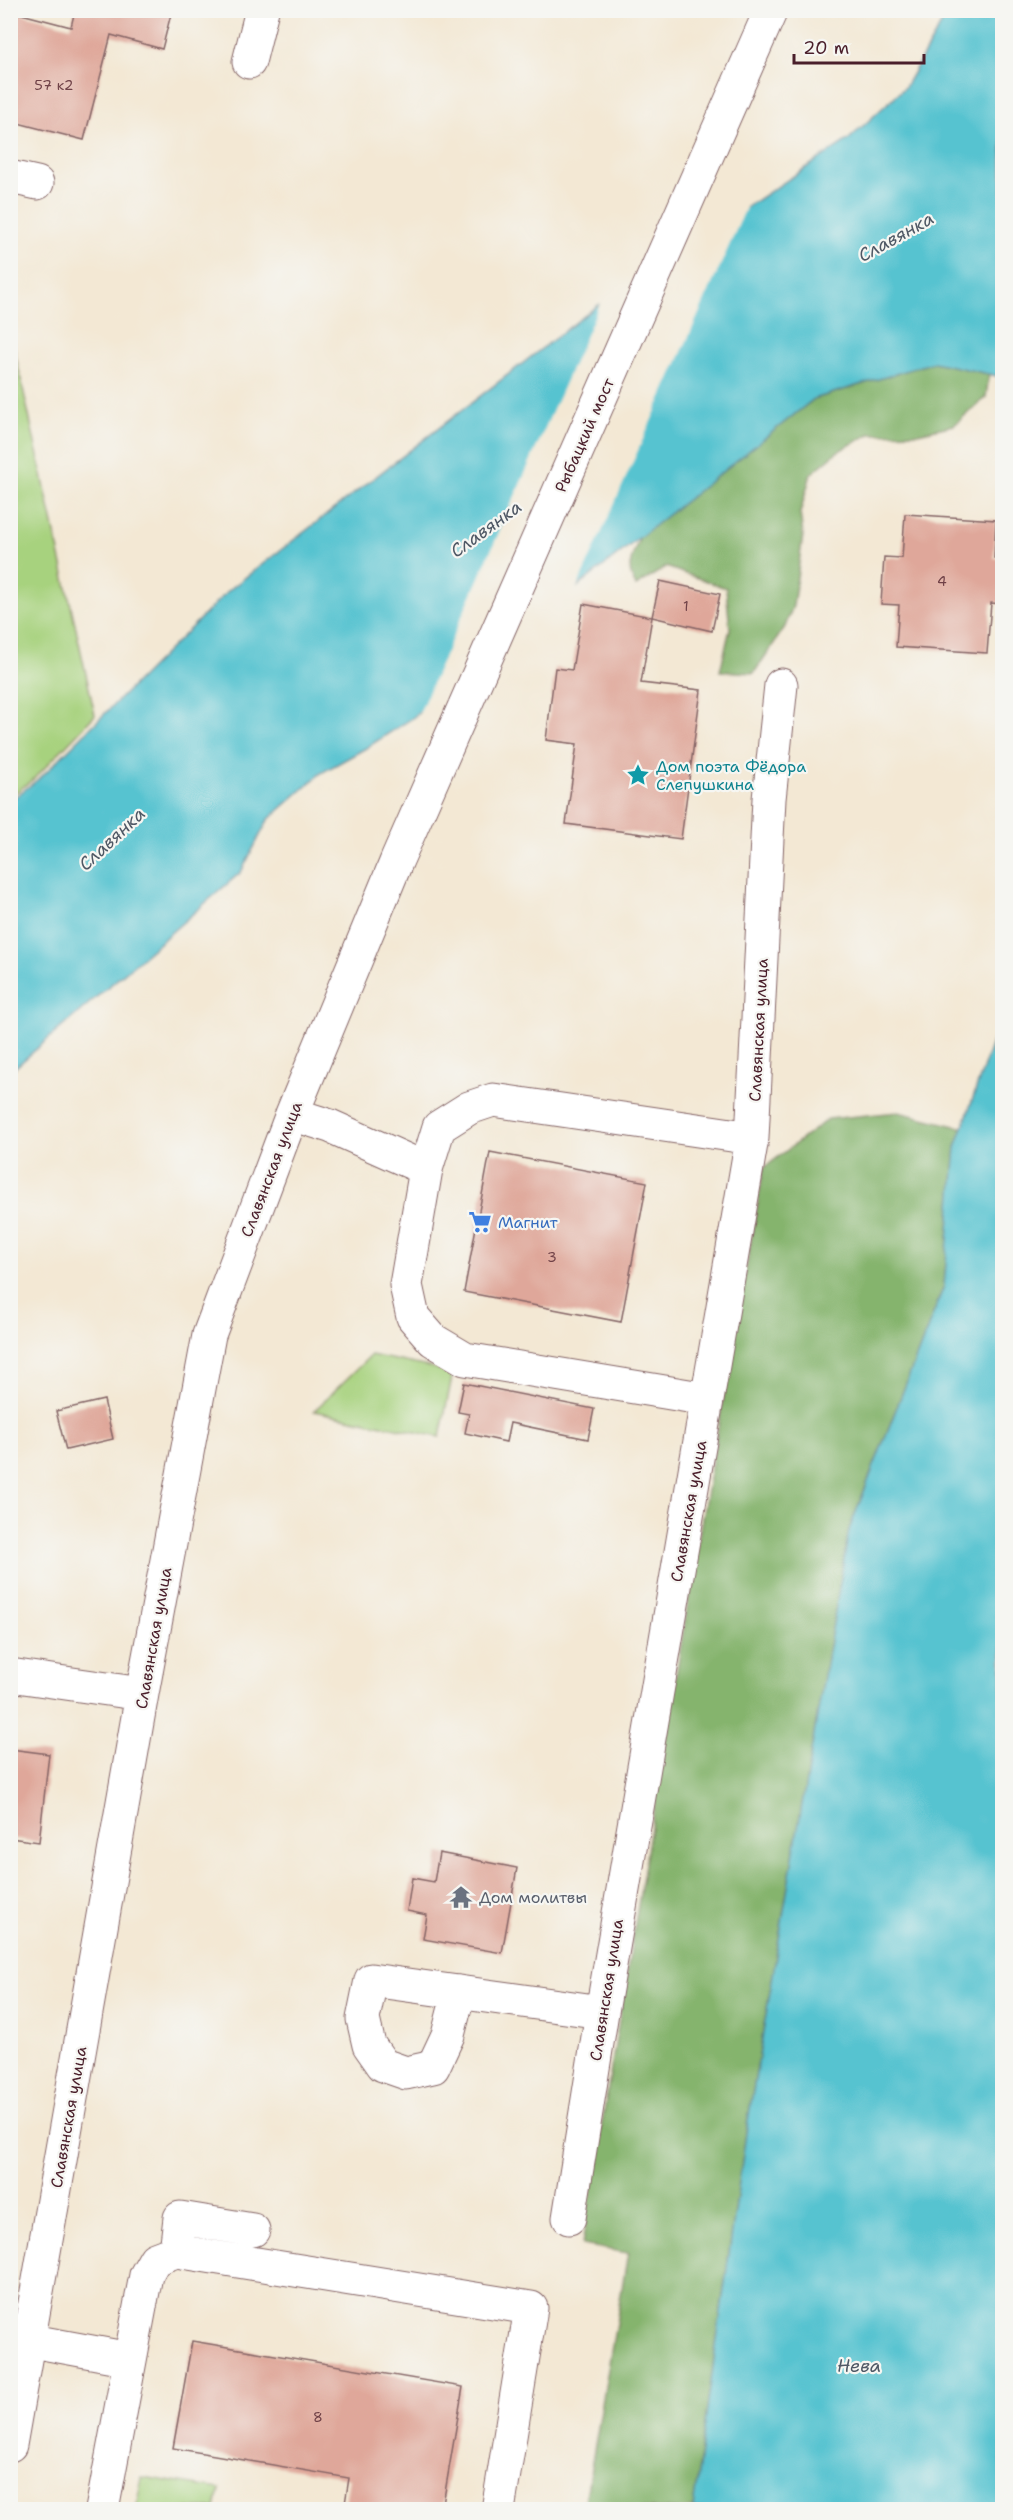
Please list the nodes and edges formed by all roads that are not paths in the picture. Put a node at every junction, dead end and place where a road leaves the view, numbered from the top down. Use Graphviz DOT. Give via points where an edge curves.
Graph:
graph roads {
  1 [pos="262,10"];
  2 [pos="771,10"];
  3 [pos="249,62"];
  4 [pos="781,685"];
  5 [pos="397,860"];
  6 [pos="292,1114"];
  7 [pos="752,1138"];
  8 [pos="426,1169"];
  9 [pos="707,1399"];
  10 [pos="10,1675"];
  11 [pos="142,1694"];
  12 [pos="459,1992"];
  13 [pos="602,2012"];
  14 [pos="569,2218"];
  15 [pos="253,2230"];
  16 [pos="176,2251"];
  17 [pos="20,2339"];
  18 [pos="130,2359"];
  19 [pos="10,2445"];
  20 [pos="102,2510"];
  21 [pos="498,2510"];
  1 -- 3 [label="street"];
  2 -- 5 [label="street, Рыбацкий мост"];
  4 -- 7 [label="street, Славянская улица" via="770,799"];
  5 -- 6 [label="street, Славянская улица"];
  6 -- 8 [label="street" via="330,1126"];
  6 -- 11 [label="street, Славянская улица" via="208,1335"];
  7 -- 8 [label="street" via="493,1101 469,1108 440,1127"];
  7 -- 9 [label="street, Славянская улица"];
  8 -- 9 [label="street" via="406,1285 413,1317 433,1340 465,1359"];
  9 -- 13 [label="street, Славянская улица"];
  10 -- 11 [label="street"];
  11 -- 17 [label="street, Славянская улица"];
  12 -- 13 [label="street"];
  13 -- 14 [label="street, Славянская улица"];
  15 -- 16 [label="street" via="180,2218"];
  16 -- 18 [label="street" via="155,2259 146,2275"];
  16 -- 21 [label="street" via="531,2308"];
  17 -- 18 [label="street"];
  17 -- 19 [label="street, Славянская улица"];
  18 -- 20 [label="street"];
}
